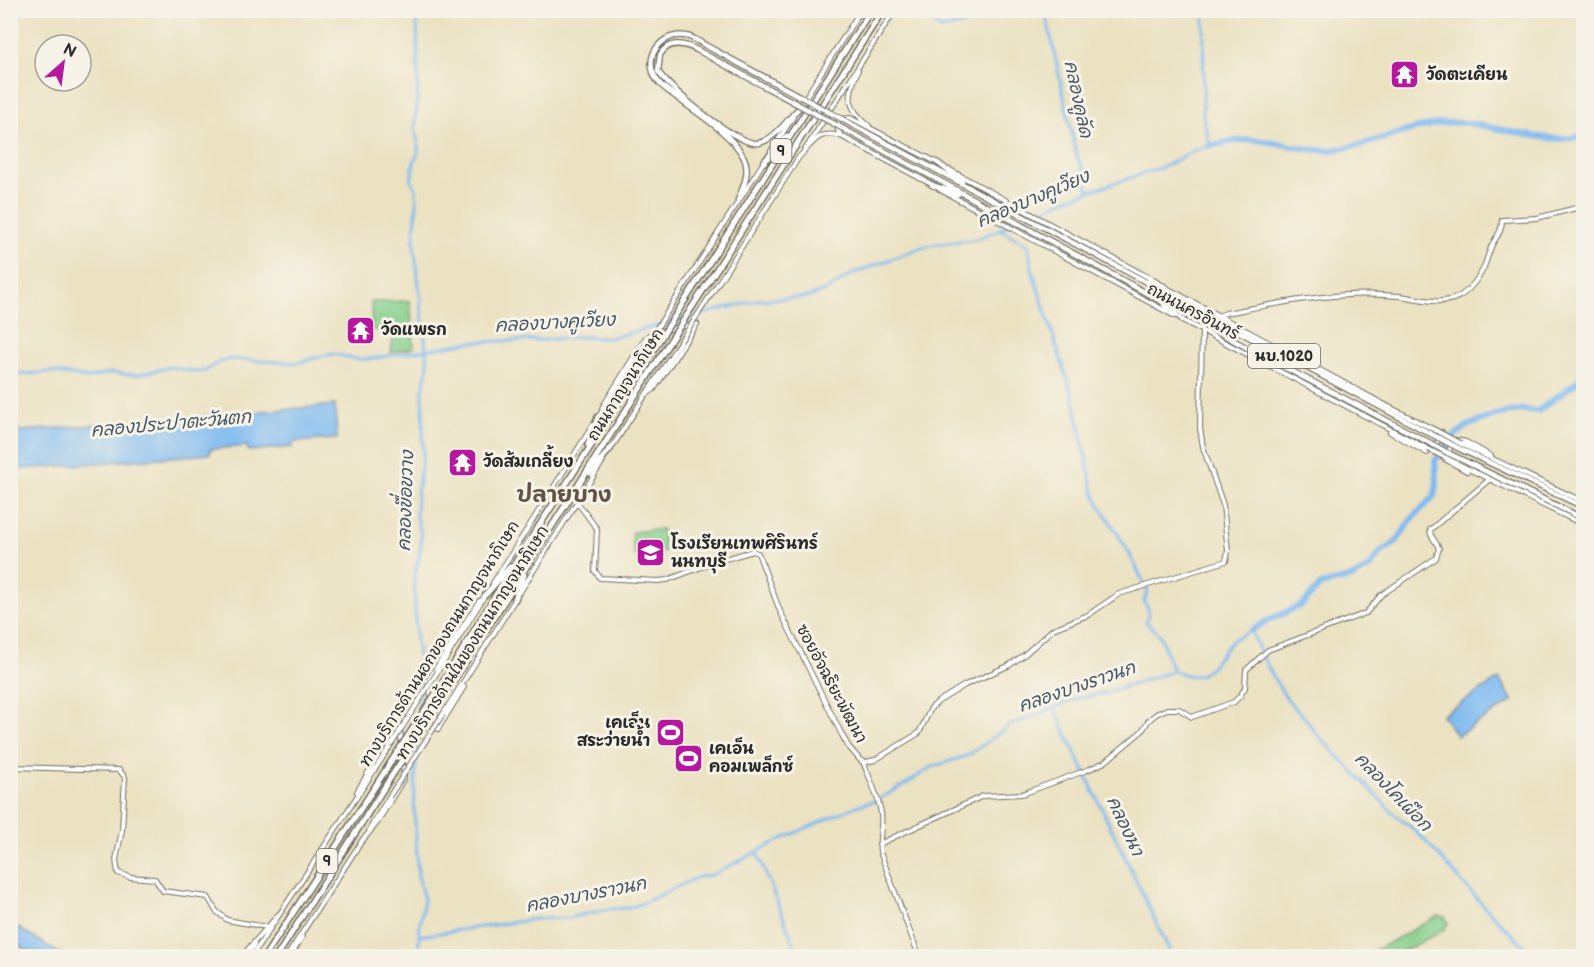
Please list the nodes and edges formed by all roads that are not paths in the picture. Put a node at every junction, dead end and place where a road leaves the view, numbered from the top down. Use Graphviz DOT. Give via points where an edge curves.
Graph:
graph roads {
  1 [pos="861,10"];
  2 [pos="871,10"];
  3 [pos="883,10"];
  4 [pos="895,10"];
  5 [pos="864,59"];
  6 [pos="798,109"];
  7 [pos="872,128"];
  8 [pos="795,129"];
  9 [pos="841,136"];
  10 [pos="799,157"];
  11 [pos="764,162"];
  12 [pos="938,163"];
  13 [pos="932,185"];
  14 [pos="978,193"];
  15 [pos="738,200"];
  16 [pos="975,200"];
  17 [pos="1584,206"];
  18 [pos="1135,276"];
  19 [pos="1164,286"];
  20 [pos="1154,297"];
  21 [pos="1220,316"];
  22 [pos="1183,320"];
  23 [pos="1202,330"];
  24 [pos="646,395"];
  25 [pos="1387,406"];
  26 [pos="599,416"];
  27 [pos="1374,422"];
  28 [pos="1434,433"];
  29 [pos="1429,446"];
  30 [pos="1459,446"];
  31 [pos="610,449"];
  32 [pos="584,455"];
  33 [pos="1447,455"];
  34 [pos="1501,463"];
  35 [pos="1487,478"];
  36 [pos="575,489"];
  37 [pos="577,502"];
  38 [pos="1584,502"];
  39 [pos="1584,507"];
  40 [pos="1584,519"];
  41 [pos="1584,525"];
  42 [pos="517,560"];
  43 [pos="530,560"];
  44 [pos="484,597"];
  45 [pos="515,599"];
  46 [pos="477,662"];
  47 [pos="863,762"];
  48 [pos="10,767"];
  49 [pos="349,809"];
  50 [pos="362,841"];
  51 [pos="879,844"];
  52 [pos="282,912"];
  53 [pos="266,927"];
  54 [pos="305,928"];
  55 [pos="257,939"];
  56 [pos="242,957"];
  57 [pos="247,957"];
  58 [pos="252,957"];
  59 [pos="265,957"];
  60 [pos="277,957"];
  61 [pos="287,957"];
  62 [pos="291,957"];
  63 [pos="919,957"];
  1 -- 6 [label="main road, ทางบริการด้านนอกของถนนกาญจนาภิเษก"];
  2 -- 8 [label="highway, ถนนกาญจนาภิเษก / 9"];
  3 -- 36 [label="highway, ถนนกาญจนาภิเษก / 9, bridge"];
  4 -- 5 [label="main road, ทางบริการด้านในของถนนกาญจนาภิเษก"];
  5 -- 7 [label="main road, นบ.1020" via="850,103 853,111"];
  5 -- 10 [label="main road, ทางบริการด้านในของถนนกาญจนาภิเษก"];
  6 -- 11 [label="main road, ทางบริการด้านนอกของถนนกาญจนาภิเษก"];
  6 -- 16 [label="main road, ถนนนครอินทร์ / นบ.1020, bridge" via="767,140 754,144 740,140 671,88 658,71 658,59 661,52 674,44 699,51"];
  7 -- 9 [label="main road, นบ.1020" via="844,118 837,126"];
  7 -- 12 [label="main road, นบ.1020"];
  8 -- 11 [label="highway"];
  8 -- 32 [label="highway, ถนนกาญจนาภิเษก / 9, bridge"];
  9 -- 10 [label="main road" via="824,134"];
  9 -- 13 [label="main road, ถนนนครอินทร์ / นบ.1020"];
  10 -- 24 [label="main road, ทางบริการด้านในของถนนกาญจนาภิเษก, bridge"];
  11 -- 15 [label="main road, ทางบริการด้านนอกของถนนกาญจนาภิเษก"];
  12 -- 14 [label="main road"];
  12 -- 19 [label="main road, ถนนนครอินทร์ / นบ.1020"];
  13 -- 16 [label="main road"];
  13 -- 22 [label="main road, ถนนนครอินทร์ / นบ.1020"];
  14 -- 15 [label="main road, ถนนนครอินทร์ / นบ.1020, bridge" via="703,44 686,36 668,38 654,51 654,76 741,152 747,172"];
  14 -- 18 [label="main road, ถนนนครอินทร์ / นบ.1020"];
  15 -- 26 [label="main road, ทางบริการด้านนอกของถนนกาญจนาภิเษก, bridge"];
  16 -- 20 [label="main road, ถนนนครอินทร์ / นบ.1020"];
  17 -- 21 [label="main road" via="1544,217 1502,220 1502,230 1491,246 1482,272 1454,299 1334,295"];
  18 -- 19 [label="main road"];
  18 -- 28 [label="main road, ถนนนครอินทร์ / นบ.1020"];
  19 -- 21 [label="main road, ถนนนครอินทร์ / นบ.1020"];
  20 -- 22 [label="main road"];
  20 -- 29 [label="main road, ถนนนครอินทร์ / นบ.1020"];
  21 -- 25 [label="main road, ถนนนครอินทร์ / นบ.1020"];
  22 -- 23 [label="main road, ถนนนครอินทร์ / นบ.1020"];
  23 -- 27 [label="main road, ถนนนครอินทร์ / นบ.1020"];
  23 -- 47 [label="main road, ซอยอัจฉริยะพัฒนา" via="1200,428 1225,512 1228,551 1224,563 1117,595 1088,615 1053,629 1008,666 939,701 931,708 919,733 908,741 875,760"];
  24 -- 26 [label="main road" via="697,324 646,337"];
  24 -- 31 [label="main road, ทางบริการด้านในของถนนกาญจนาภิเษก"];
  25 -- 27 [label="main road" via="1415,417 1443,432 1443,436 1425,452"];
  25 -- 28 [label="main road, ถนนนครอินทร์ / นบ.1020"];
  26 -- 32 [label="highway"];
  26 -- 44 [label="main road, ทางบริการด้านนอกของถนนกาญจนาภิเษก"];
  27 -- 29 [label="main road, ถนนนครอินทร์ / นบ.1020"];
  28 -- 30 [label="main road, ถนนนครอินทร์ / นบ.1020, bridge"];
  29 -- 33 [label="main road, ถนนนครอินทร์ / นบ.1020, bridge"];
  30 -- 34 [label="main road, ถนนนครอินทร์ / นบ.1020"];
  30 -- 39 [label="main road, ถนนนครอินทร์ / นบ.1020"];
  31 -- 36 [label="highway"];
  31 -- 37 [label="main road, ทางบริการด้านในของถนนกาญจนาภิเษก"];
  32 -- 42 [label="highway, ถนนกาญจนาภิเษก / 9"];
  33 -- 35 [label="main road, ถนนนครอินทร์ / นบ.1020"];
  33 -- 40 [label="main road, ถนนนครอินทร์ / นบ.1020"];
  34 -- 35 [label="main road" via="1459,439 1443,456 1449,463"];
  34 -- 38 [label="main road, ถนนนครอินทร์ / นบ.1020"];
  35 -- 41 [label="main road, ถนนนครอินทร์ / นบ.1020"];
  35 -- 51 [label="main road" via="1432,527 1430,533 1439,548 1436,558 1381,596 1368,611 1265,651 1246,670 1245,688 1234,702 1192,717 1179,709 1167,709 1156,714 1113,755 1088,770 1022,794 984,796"];
  36 -- 43 [label="highway, ถนนกาญจนาภิเษก / 9"];
  37 -- 45 [label="main road, ทางบริการด้านในของถนนกาญจนาภิเษก"];
  37 -- 47 [label="main road, ซอยอัจฉริยะพัฒนา" via="597,529 595,571 600,578 667,580 718,561 758,553 797,648 848,746"];
  42 -- 44 [label="highway"];
  42 -- 59 [label="highway, ถนนกาญจนาภิเษก / 9, bridge" via="440,687"];
  43 -- 45 [label="highway"];
  43 -- 60 [label="highway, ถนนกาญจนาภิเษก / 9, bridge"];
  44 -- 46 [label="main road" via="428,681 438,729"];
  44 -- 49 [label="main road, ทางบริการด้านนอกของถนนกาญจนาภิเษก, bridge"];
  45 -- 46 [label="main road, ทางบริการด้านในของถนนกาญจนาภิเษก"];
  46 -- 50 [label="main road, ทางบริการด้านในของถนนกาญจนาภิเษก, bridge"];
  47 -- 51 [label="main road" via="881,815"];
  48 -- 53 [label="main road" via="119,770 125,777 118,873 155,879 166,892 208,897 227,920"];
  49 -- 50 [label="main road" via="398,725 404,778"];
  49 -- 52 [label="main road, ทางบริการด้านนอกของถนนกาญจนาภิเษก"];
  50 -- 54 [label="main road, ทางบริการด้านในของถนนกาญจนาภิเษก"];
  51 -- 63 [label="main road"];
  52 -- 53 [label="main road"];
  52 -- 58 [label="main road, ทางบริการด้านนอกของถนนกาญจนาภิเษก"];
  53 -- 55 [label="main road"];
  54 -- 61 [label="main road, ทางบริการด้านในของถนนกาญจนาภิเษก"];
  54 -- 62 [label="main road"];
  55 -- 56 [label="main road"];
  55 -- 57 [label="main road"];
}
